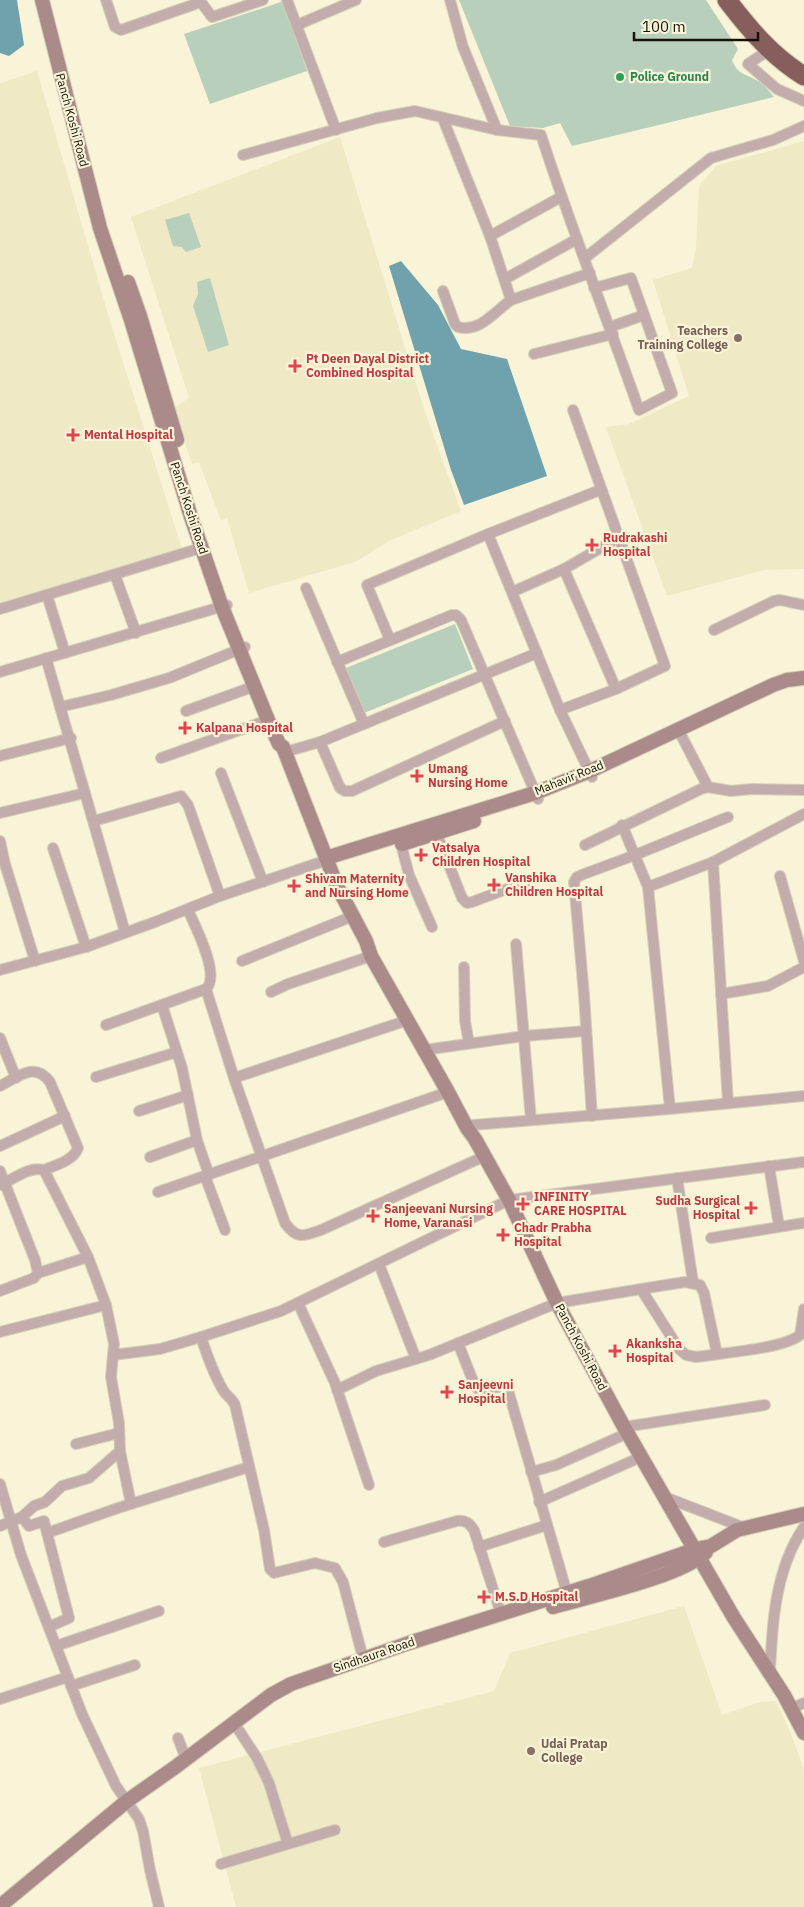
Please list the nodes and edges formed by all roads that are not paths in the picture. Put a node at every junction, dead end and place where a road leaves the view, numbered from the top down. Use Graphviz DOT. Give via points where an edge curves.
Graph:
graph roads {
  1 [pos="42,0"];
  2 [pos="50,0"];
  3 [pos="106,0"];
  4 [pos="263,0"];
  5 [pos="286,0"];
  6 [pos="356,0"];
  7 [pos="450,0"];
  8 [pos="727,0"];
  9 [pos="201,1"];
  10 [pos="297,25"];
  11 [pos="768,50"];
  12 [pos="804,76"];
  13 [pos="804,101"];
  14 [pos="443,119"];
  15 [pos="804,126"];
  16 [pos="336,130"];
  17 [pos="497,130"];
  18 [pos="242,154"];
  19 [pos="561,197"];
  20 [pos="490,236"];
  21 [pos="577,239"];
  22 [pos="585,258"];
  23 [pos="590,273"];
  24 [pos="505,279"];
  25 [pos="594,288"];
  26 [pos="443,291"];
  27 [pos="511,300"];
  28 [pos="644,315"];
  29 [pos="612,331"];
  30 [pos="534,354"];
  31 [pos="573,410"];
  32 [pos="600,490"];
  33 [pos="488,534"];
  34 [pos="618,538"];
  35 [pos="202,548"];
  36 [pos="564,569"];
  37 [pos="115,575"];
  38 [pos="306,588"];
  39 [pos="512,592"];
  40 [pos="47,595"];
  41 [pos="804,605"];
  42 [pos="225,606"];
  43 [pos="0,609"];
  44 [pos="714,630"];
  45 [pos="136,633"];
  46 [pos="390,640"];
  47 [pos="243,648"];
  48 [pos="65,653"];
  49 [pos="537,653"];
  50 [pos="46,658"];
  51 [pos="337,662"];
  52 [pos="0,672"];
  53 [pos="485,675"];
  54 [pos="804,678"];
  55 [pos="804,685"];
  56 [pos="255,686"];
  57 [pos="616,689"];
  58 [pos="60,707"];
  59 [pos="560,710"];
  60 [pos="186,711"];
  61 [pos="268,720"];
  62 [pos="506,721"];
  63 [pos="364,724"];
  64 [pos="675,735"];
  65 [pos="71,738"];
  66 [pos="320,742"];
  67 [pos="284,749"];
  68 [pos="0,756"];
  69 [pos="161,758"];
  70 [pos="222,773"];
  71 [pos="591,774"];
  72 [pos="708,787"];
  73 [pos="804,790"];
  74 [pos="85,793"];
  75 [pos="537,796"];
  76 [pos="0,814"];
  77 [pos="804,814"];
  78 [pos="728,817"];
  79 [pos="94,821"];
  80 [pos="622,825"];
  81 [pos="435,829"];
  82 [pos="0,841"];
  83 [pos="401,844"];
  84 [pos="585,844"];
  85 [pos="53,848"];
  86 [pos="635,855"];
  87 [pos="325,861"];
  88 [pos="713,862"];
  89 [pos="780,876"];
  90 [pos="532,880"];
  91 [pos="263,882"];
  92 [pos="648,886"];
  93 [pos="220,896"];
  94 [pos="188,910"];
  95 [pos="353,916"];
  96 [pos="432,927"];
  97 [pos="125,932"];
  98 [pos="366,941"];
  99 [pos="516,944"];
  100 [pos="86,946"];
  101 [pos="371,956"];
  102 [pos="35,961"];
  103 [pos="242,961"];
  104 [pos="804,961"];
  105 [pos="804,966"];
  106 [pos="464,968"];
  107 [pos="0,970"];
  108 [pos="206,989"];
  109 [pos="271,992"];
  110 [pos="721,994"];
  111 [pos="162,1005"];
  112 [pos="408,1020"];
  113 [pos="106,1025"];
  114 [pos="586,1031"];
  115 [pos="524,1036"];
  116 [pos="0,1038"];
  117 [pos="469,1043"];
  118 [pos="431,1048"];
  119 [pos="176,1052"];
  120 [pos="96,1077"];
  121 [pos="16,1078"];
  122 [pos="234,1078"];
  123 [pos="0,1086"];
  124 [pos="448,1092"];
  125 [pos="188,1095"];
  126 [pos="804,1096"];
  127 [pos="728,1103"];
  128 [pos="670,1109"];
  129 [pos="139,1111"];
  130 [pos="65,1116"];
  131 [pos="592,1116"];
  132 [pos="531,1120"];
  133 [pos="472,1125"];
  134 [pos="475,1139"];
  135 [pos="197,1140"];
  136 [pos="0,1146"];
  137 [pos="485,1156"];
  138 [pos="150,1157"];
  139 [pos="260,1157"];
  140 [pos="804,1162"];
  141 [pos="769,1166"];
  142 [pos="44,1170"];
  143 [pos="0,1171"];
  144 [pos="207,1176"];
  145 [pos="677,1178"];
  146 [pos="3,1184"];
  147 [pos="158,1192"];
  148 [pos="509,1200"];
  149 [pos="804,1223"];
  150 [pos="779,1226"];
  151 [pos="225,1230"];
  152 [pos="711,1238"];
  153 [pos="88,1258"];
  154 [pos="379,1264"];
  155 [pos="38,1273"];
  156 [pos="693,1282"];
  157 [pos="640,1289"];
  158 [pos="0,1291"];
  159 [pos="298,1303"];
  160 [pos="557,1303"];
  161 [pos="106,1305"];
  162 [pos="804,1309"];
  163 [pos="0,1332"];
  164 [pos="201,1337"];
  165 [pos="799,1341"];
  166 [pos="458,1343"];
  167 [pos="113,1354"];
  168 [pos="717,1354"];
  169 [pos="416,1359"];
  170 [pos="337,1390"];
  171 [pos="765,1405"];
  172 [pos="626,1430"];
  173 [pos="119,1434"];
  174 [pos="76,1444"];
  175 [pos="120,1451"];
  176 [pos="641,1457"];
  177 [pos="249,1468"];
  178 [pos="531,1472"];
  179 [pos="0,1484"];
  180 [pos="369,1484"];
  181 [pos="665,1497"];
  182 [pos="539,1502"];
  183 [pos="131,1504"];
  184 [pos="804,1514"];
  185 [pos="22,1517"];
  186 [pos="11,1522"];
  187 [pos="547,1525"];
  188 [pos="0,1526"];
  189 [pos="804,1527"];
  190 [pos="745,1528"];
  191 [pos="47,1533"];
  192 [pos="384,1542"];
  193 [pos="479,1547"];
  194 [pos="698,1554"];
  195 [pos="567,1593"];
  196 [pos="159,1611"];
  197 [pos="501,1614"];
  198 [pos="49,1627"];
  199 [pos="56,1646"];
  200 [pos="363,1658"];
  201 [pos="135,1665"];
  202 [pos="770,1674"];
  203 [pos="69,1682"];
  204 [pos="0,1699"];
  205 [pos="798,1705"];
  206 [pos="238,1729"];
  207 [pos="804,1733"];
  208 [pos="178,1738"];
  209 [pos="186,1760"];
  210 [pos="130,1805"];
  211 [pos="335,1830"];
  212 [pos="288,1844"];
  213 [pos="221,1864"];
  214 [pos="0,1906"];
  215 [pos="12,1907"];
  216 [pos="159,1907"];
  1 -- 35 [label="street, Panch Koshi Road" via="100,228"];
  2 -- 42 [label="street" via="68,85"];
  3 -- 9 [label="street" via="115,27 120,30"];
  4 -- 9 [label="street" via="212,17"];
  5 -- 10 [label="street"];
  6 -- 10 [label="street"];
  7 -- 17 [label="street" via="463,47"];
  8 -- 11 [label="highway"];
  10 -- 16 [label="street"];
  11 -- 12 [label="highway"];
  11 -- 13 [label="street" via="748,64 778,89"];
  14 -- 16 [label="street" via="414,111"];
  14 -- 17 [label="street"];
  14 -- 20 [label="street"];
  15 -- 22 [label="street" via="773,140 711,158"];
  16 -- 18 [label="street"];
  17 -- 19 [label="street" via="541,135"];
  19 -- 20 [label="street"];
  19 -- 21 [label="street"];
  20 -- 24 [label="street"];
  21 -- 22 [label="street"];
  21 -- 24 [label="street"];
  22 -- 23 [label="street"];
  23 -- 25 [label="street"];
  23 -- 27 [label="street"];
  24 -- 27 [label="street"];
  25 -- 28 [label="street" via="631,278"];
  25 -- 29 [label="street"];
  26 -- 27 [label="street" via="453,320 462,328 489,319"];
  28 -- 29 [label="street"];
  28 -- 29 [label="street" via="672,393 639,410"];
  29 -- 30 [label="street"];
  31 -- 32 [label="street"];
  32 -- 33 [label="street"];
  32 -- 34 [label="street"];
  33 -- 39 [label="street"];
  33 -- 46 [label="street" via="367,585"];
  34 -- 36 [label="street"];
  34 -- 57 [label="street" via="665,666"];
  35 -- 37 [label="street"];
  35 -- 42 [label="street, Panch Koshi Road"];
  36 -- 39 [label="street"];
  36 -- 57 [label="street"];
  37 -- 40 [label="street"];
  37 -- 45 [label="street"];
  38 -- 51 [label="street"];
  39 -- 49 [label="street"];
  40 -- 43 [label="street"];
  40 -- 48 [label="street"];
  41 -- 44 [label="street" via="774,601"];
  42 -- 45 [label="street"];
  42 -- 47 [label="street, Panch Koshi Road"];
  45 -- 48 [label="street"];
  46 -- 51 [label="street"];
  46 -- 53 [label="street" via="456,616 461,620"];
  47 -- 56 [label="street, Panch Koshi Road"];
  47 -- 58 [label="street" via="169,678"];
  47 -- 67 [label="street" via="284,742"];
  48 -- 50 [label="street"];
  49 -- 53 [label="street"];
  49 -- 59 [label="street"];
  50 -- 52 [label="street"];
  50 -- 58 [label="street"];
  51 -- 63 [label="street"];
  53 -- 62 [label="street"];
  53 -- 63 [label="street"];
  54 -- 64 [label="street" via="773,685"];
  55 -- 64 [label="street" via="769,692"];
  56 -- 60 [label="street"];
  56 -- 61 [label="street, Panch Koshi Road"];
  57 -- 59 [label="street"];
  58 -- 65 [label="street"];
  59 -- 71 [label="street"];
  61 -- 67 [label="street, Panch Koshi Road"];
  61 -- 69 [label="street"];
  62 -- 66 [label="street" via="352,791 340,788"];
  62 -- 75 [label="street"];
  63 -- 66 [label="street"];
  64 -- 71 [label="street"];
  64 -- 72 [label="street"];
  65 -- 68 [label="street"];
  65 -- 74 [label="street"];
  66 -- 67 [label="street"];
  67 -- 87 [label="street, Panch Koshi Road"];
  70 -- 91 [label="street"];
  71 -- 75 [label="street"];
  72 -- 73 [label="street" via="731,791"];
  72 -- 80 [label="street"];
  74 -- 76 [label="street"];
  74 -- 79 [label="street"];
  75 -- 81 [label="street"];
  77 -- 88 [label="street"];
  78 -- 86 [label="street"];
  79 -- 93 [label="street" via="181,796 188,805"];
  79 -- 97 [label="street"];
  80 -- 84 [label="street"];
  80 -- 86 [label="street"];
  81 -- 83 [label="street"];
  81 -- 87 [label="street"];
  81 -- 90 [label="street" via="462,898 467,902"];
  82 -- 102 [label="street"];
  83 -- 87 [label="street"];
  83 -- 96 [label="street" via="409,875"];
  85 -- 100 [label="street"];
  86 -- 92 [label="street"];
  86 -- 114 [label="street" via="577,877 574,882"];
  87 -- 91 [label="street"];
  87 -- 95 [label="street, Panch Koshi Road"];
  88 -- 92 [label="street"];
  88 -- 110 [label="street"];
  89 -- 104 [label="street"];
  91 -- 93 [label="street"];
  92 -- 128 [label="street"];
  93 -- 94 [label="street"];
  94 -- 97 [label="street"];
  94 -- 108 [label="street" via="208,958 212,977"];
  95 -- 98 [label="street, Panch Koshi Road"];
  95 -- 103 [label="street"];
  97 -- 100 [label="street"];
  98 -- 101 [label="street, Panch Koshi Road"];
  98 -- 118 [label="street, Panch Koshi Road" via="377,952"];
  99 -- 115 [label="street"];
  100 -- 102 [label="street"];
  101 -- 109 [label="street"];
  101 -- 112 [label="street, Panch Koshi Road"];
  102 -- 107 [label="street"];
  105 -- 110 [label="street" via="768,986"];
  106 -- 117 [label="street" via="464,1014"];
  108 -- 111 [label="street"];
  108 -- 122 [label="street"];
  110 -- 127 [label="street"];
  111 -- 113 [label="street"];
  111 -- 119 [label="street"];
  112 -- 122 [label="street"];
  112 -- 124 [label="street, Panch Koshi Road"];
  114 -- 115 [label="street"];
  114 -- 131 [label="street"];
  115 -- 117 [label="street"];
  115 -- 132 [label="street"];
  116 -- 121 [label="street"];
  117 -- 118 [label="street"];
  118 -- 133 [label="street, Panch Koshi Road"];
  119 -- 120 [label="street"];
  119 -- 125 [label="street"];
  121 -- 123 [label="street"];
  121 -- 130 [label="street" via="36,1070 44,1074"];
  122 -- 139 [label="street"];
  124 -- 134 [label="street, Panch Koshi Road"];
  124 -- 139 [label="street"];
  125 -- 129 [label="street"];
  125 -- 135 [label="street"];
  126 -- 127 [label="street"];
  127 -- 128 [label="street"];
  128 -- 131 [label="street"];
  130 -- 136 [label="street"];
  130 -- 142 [label="street" via="78,1148 65,1161"];
  131 -- 132 [label="street"];
  132 -- 133 [label="street"];
  133 -- 134 [label="street, Panch Koshi Road"];
  134 -- 137 [label="street, Panch Koshi Road"];
  135 -- 138 [label="street"];
  135 -- 144 [label="street"];
  137 -- 139 [label="street" via="306,1236 297,1235 285,1223"];
  137 -- 148 [label="street, Panch Koshi Road"];
  139 -- 144 [label="street"];
  140 -- 141 [label="street"];
  141 -- 145 [label="street"];
  141 -- 150 [label="street"];
  142 -- 146 [label="street" via="29,1170"];
  142 -- 153 [label="street"];
  143 -- 146 [label="street"];
  144 -- 147 [label="street"];
  144 -- 151 [label="street"];
  145 -- 148 [label="street"];
  145 -- 156 [label="street"];
  146 -- 155 [label="street"];
  148 -- 154 [label="street"];
  148 -- 160 [label="street, Panch Koshi Road"];
  149 -- 150 [label="street"];
  150 -- 152 [label="street"];
  153 -- 155 [label="street"];
  153 -- 161 [label="street"];
  154 -- 159 [label="street"];
  154 -- 169 [label="street"];
  155 -- 158 [label="street" via="34,1278"];
  156 -- 157 [label="street"];
  156 -- 168 [label="street" via="704,1292"];
  157 -- 160 [label="street"];
  157 -- 168 [label="street" via="686,1355"];
  159 -- 164 [label="street"];
  159 -- 170 [label="street"];
  160 -- 166 [label="street"];
  160 -- 172 [label="street, Panch Koshi Road"];
  161 -- 163 [label="street"];
  161 -- 167 [label="street"];
  162 -- 165 [label="street"];
  164 -- 167 [label="street" via="160,1349"];
  164 -- 177 [label="street" via="219,1383 233,1400"];
  165 -- 168 [label="street"];
  166 -- 169 [label="street"];
  166 -- 178 [label="street" via="479,1390 500,1385 508,1390"];
  167 -- 173 [label="street" via="111,1376"];
  169 -- 170 [label="street" via="376,1371"];
  170 -- 180 [label="street"];
  171 -- 172 [label="street"];
  172 -- 176 [label="street, Panch Koshi Road"];
  172 -- 178 [label="street" via="556,1465"];
  173 -- 174 [label="street"];
  173 -- 175 [label="street"];
  175 -- 183 [label="street"];
  175 -- 185 [label="street" via="89,1478 62,1486"];
  176 -- 181 [label="street, Panch Koshi Road"];
  176 -- 182 [label="street"];
  177 -- 183 [label="street"];
  177 -- 200 [label="street" via="270,1569 274,1573 315,1563 334,1568 343,1582"];
  178 -- 182 [label="street"];
  179 -- 186 [label="street"];
  181 -- 190 [label="street"];
  181 -- 194 [label="street, Panch Koshi Road"];
  182 -- 187 [label="street"];
  183 -- 191 [label="street"];
  184 -- 190 [label="street, Sindhaura Road"];
  185 -- 186 [label="street"];
  185 -- 191 [label="street" via="29,1526 44,1521"];
  186 -- 188 [label="street"];
  186 -- 198 [label="street"];
  187 -- 193 [label="street"];
  187 -- 195 [label="street"];
  189 -- 202 [label="street" via="793,1547 778,1592 771,1638"];
  190 -- 194 [label="street, Sindhaura Road"];
  191 -- 198 [label="street" via="69,1618"];
  192 -- 193 [label="street" via="464,1521 474,1530"];
  193 -- 197 [label="street"];
  194 -- 195 [label="street, Sindhaura Road"];
  194 -- 202 [label="street, Panch Koshi Road"];
  194 -- 206 [label="street" via="672,1571 636,1584 531,1613 298,1689"];
  195 -- 197 [label="street, Sindhaura Road"];
  196 -- 199 [label="street"];
  197 -- 200 [label="street, Sindhaura Road"];
  198 -- 199 [label="street"];
  199 -- 203 [label="street"];
  200 -- 209 [label="street, Sindhaura Road" via="291,1684 271,1695"];
  201 -- 203 [label="street"];
  202 -- 205 [label="street, Panch Koshi Road"];
  203 -- 204 [label="street"];
  203 -- 210 [label="street" via="111,1776"];
  205 -- 207 [label="street, Panch Koshi Road"];
  206 -- 210 [label="street"];
  206 -- 212 [label="street" via="267,1778"];
  208 -- 209 [label="street"];
  209 -- 210 [label="street, Sindhaura Road"];
  210 -- 214 [label="street, Sindhaura Road"];
  210 -- 215 [label="street"];
  210 -- 216 [label="street" via="143,1830"];
  211 -- 212 [label="street"];
  212 -- 213 [label="street"];
}
